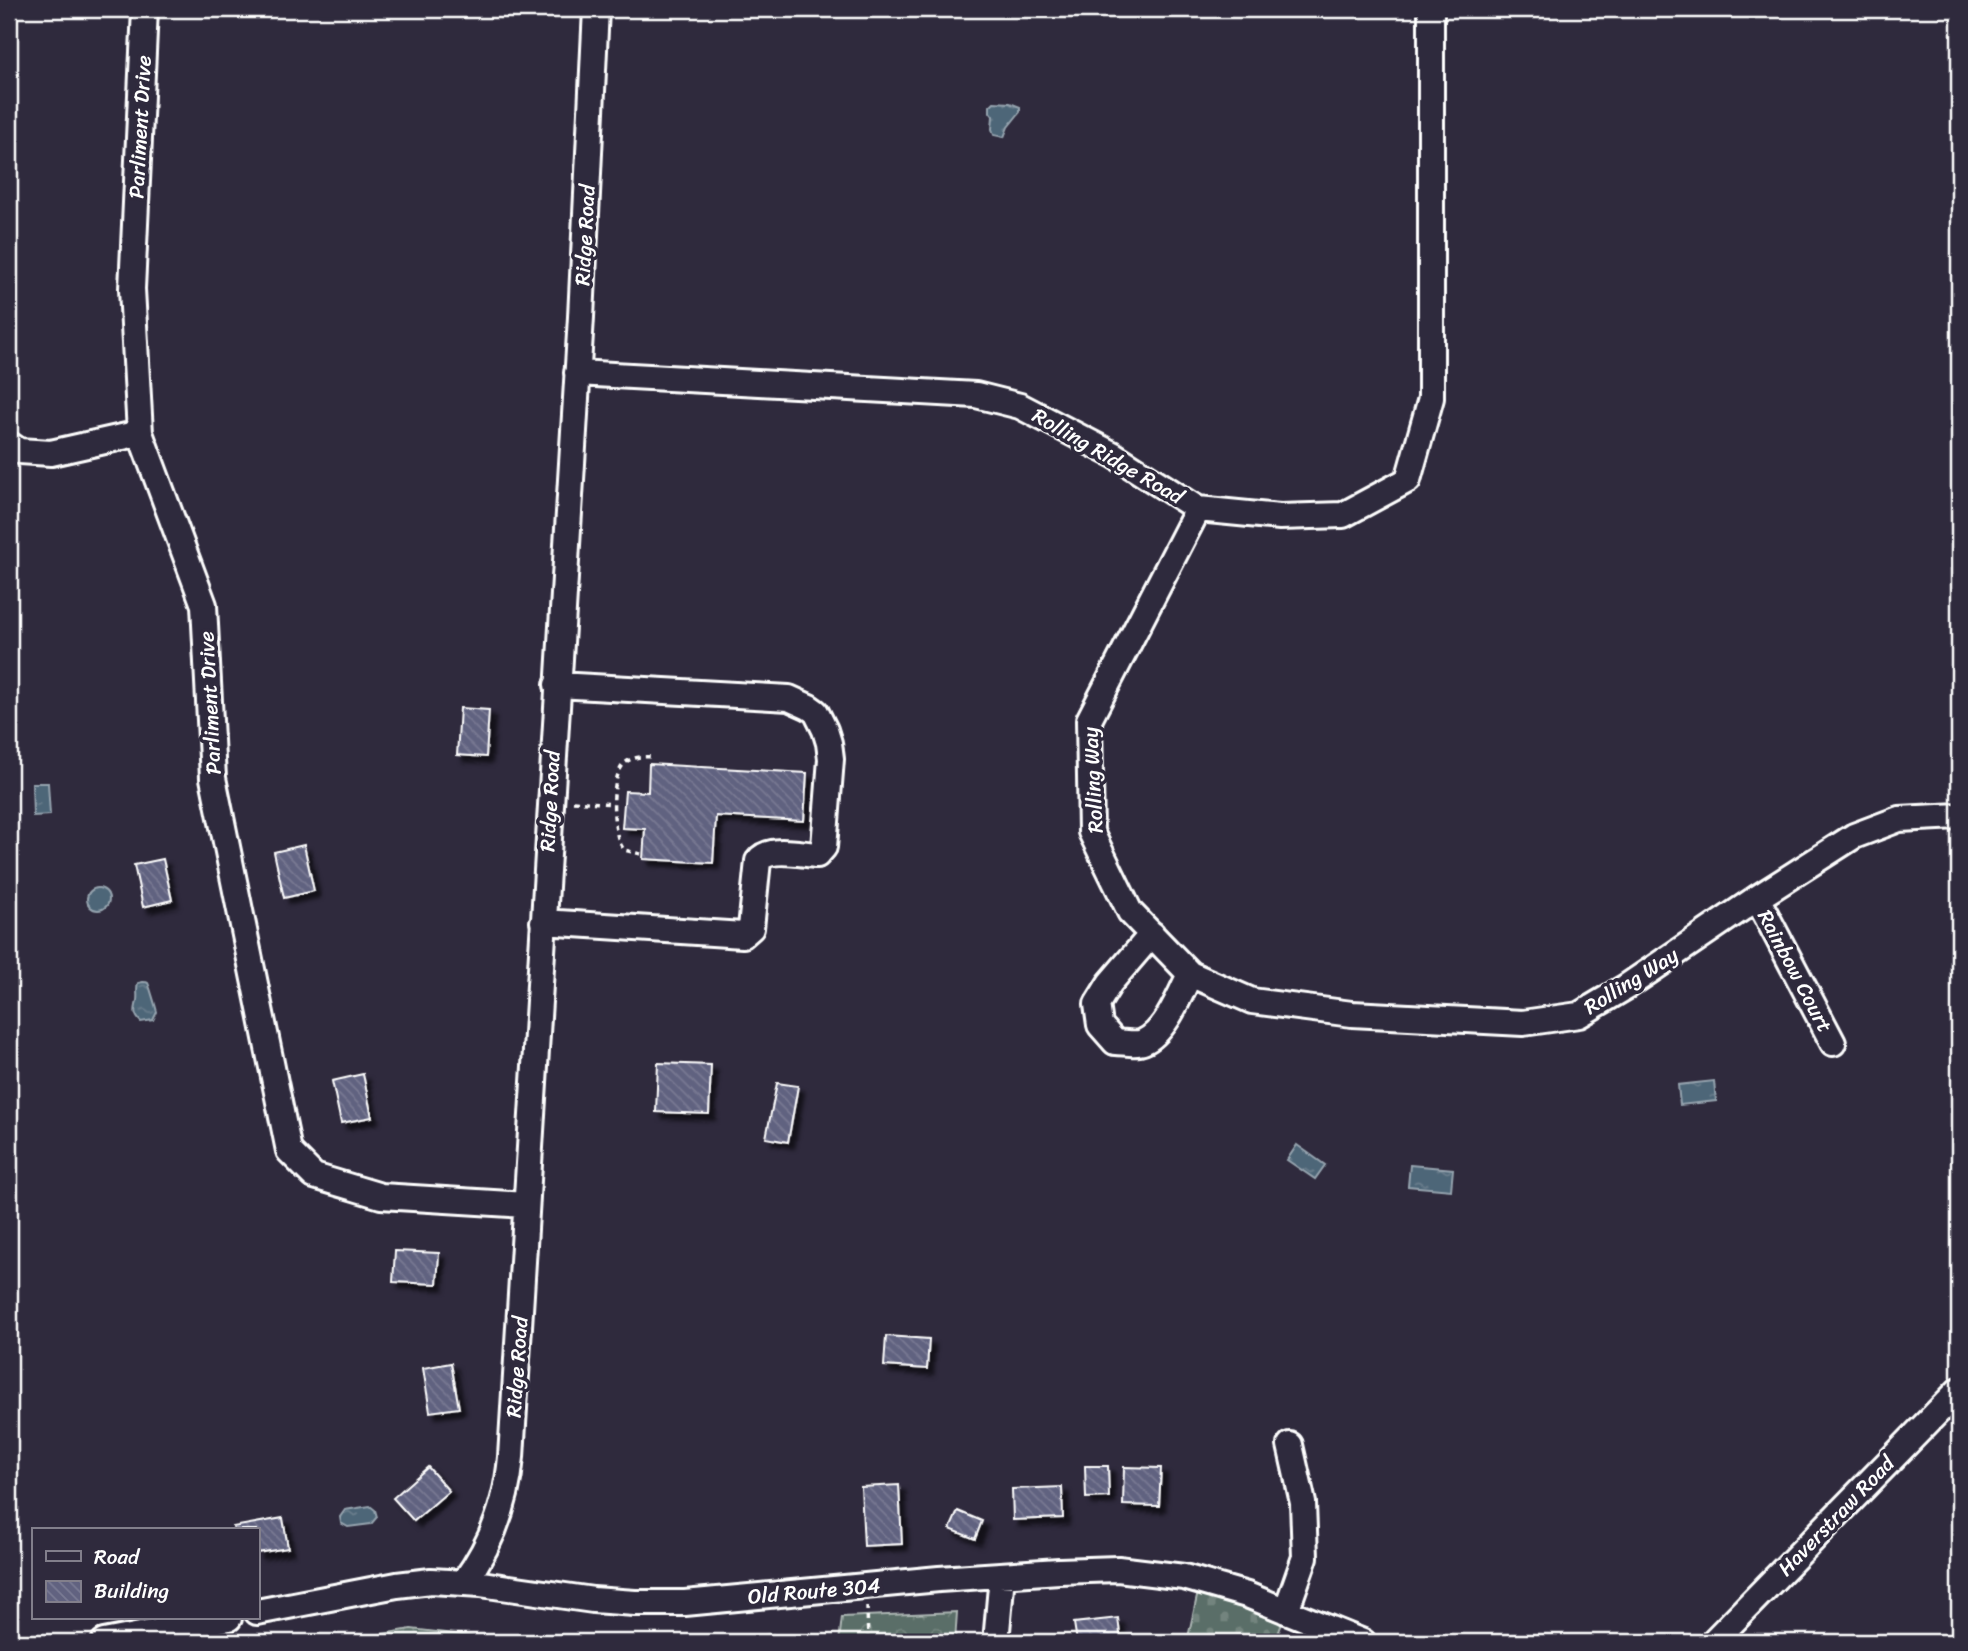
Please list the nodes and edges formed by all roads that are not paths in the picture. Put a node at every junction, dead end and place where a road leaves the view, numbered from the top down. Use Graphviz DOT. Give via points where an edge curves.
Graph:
graph roads {
  1 [pos="145,9"];
  2 [pos="596,9"];
  3 [pos="1431,9"];
  4 [pos="577,373"];
  5 [pos="140,433"];
  6 [pos="9,444"];
  7 [pos="1198,509"];
  8 [pos="557,685"];
  9 [pos="1959,816"];
  10 [pos="1757,898"];
  11 [pos="543,922"];
  12 [pos="1152,934"];
  13 [pos="1190,974"];
  14 [pos="1833,1043"];
  15 [pos="526,1205"];
  16 [pos="1959,1390"];
  17 [pos="1290,1445"];
  18 [pos="1002,1575"];
  19 [pos="464,1582"];
  20 [pos="1286,1611"];
  21 [pos="259,1612"];
  22 [pos="219,1620"];
  23 [pos="104,1642"];
  24 [pos="996,1642"];
  25 [pos="1363,1642"];
  26 [pos="1713,1642"];
  1 -- 5 [label="street, Parliment Drive" via="132,289"];
  2 -- 4 [label="street, Ridge Road"];
  3 -- 7 [label="street, Rolling Ridge Road" via="1431,398 1408,480 1343,515 1280,517"];
  4 -- 7 [label="street, Rolling Ridge Road" via="985,397 1020,406 1114,455"];
  4 -- 8 [label="street, Ridge Road"];
  5 -- 6 [label="street" via="51,453 19,451"];
  5 -- 15 [label="street, Parliment Drive" via="204,605 213,778 289,1151 314,1176 381,1196"];
  7 -- 12 [label="street, Rolling Way" via="1089,720 1091,832 1130,912"];
  8 -- 11 [label="street, Ridge Road"];
  8 -- 11 [label="street" via="800,702 816,712 829,743 829,801 821,852 771,852 758,861 751,928 743,935"];
  9 -- 10 [label="street, Rolling Way" via="1899,819 1854,836"];
  10 -- 13 [label="street, Rolling Way" via="1579,1015 1523,1023 1353,1014 1252,1001"];
  10 -- 14 [label="street, Rainbow Court"];
  11 -- 15 [label="street, Ridge Road"];
  12 -- 13 [label="street, Rolling Way"];
  12 -- 13 [label="street" via="1097,1004 1100,1025 1115,1042 1142,1043 1160,1030"];
  15 -- 19 [label="street, Ridge Road" via="508,1481 491,1540"];
  16 -- 26 [label="street, Haverstraw Road"];
  17 -- 20 [label="street" via="1303,1503 1305,1557"];
  18 -- 19 [label="street, Old Route 304" via="659,1603 573,1598"];
  18 -- 20 [label="street, Old Route 304" via="1118,1569 1184,1577"];
  18 -- 24 [label="street"];
  19 -- 21 [label="street, Old Route 304" via="406,1583"];
  20 -- 25 [label="street, Old Route 304"];
  22 -- 23 [label="street"];
}
